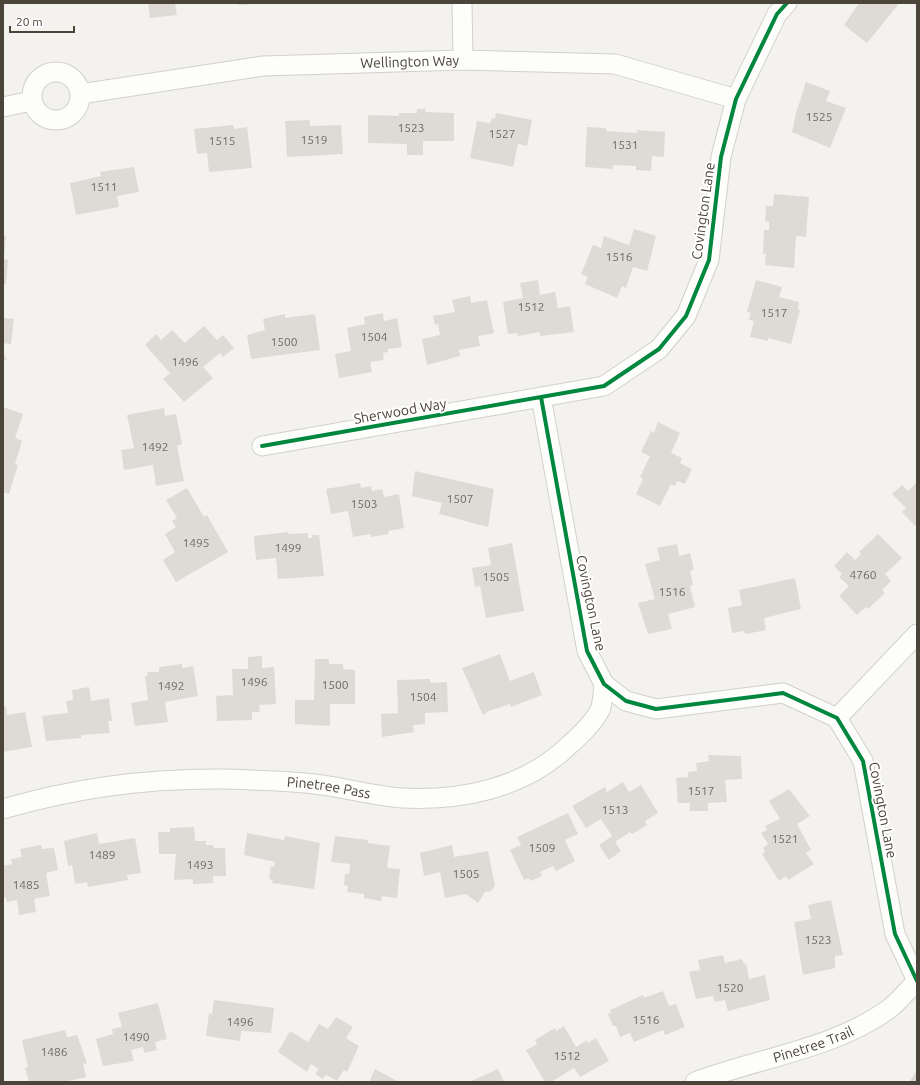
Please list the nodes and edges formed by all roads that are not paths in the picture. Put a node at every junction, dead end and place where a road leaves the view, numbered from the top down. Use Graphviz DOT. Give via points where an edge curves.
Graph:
graph roads {
  1 [pos="462,3"];
  2 [pos="787,3"];
  3 [pos="463,60"];
  4 [pos="80,94"];
  5 [pos="736,99"];
  6 [pos="31,101"];
  7 [pos="3,107"];
  8 [pos="541,397"];
  9 [pos="262,446"];
  10 [pos="917,634"];
  11 [pos="604,684"];
  12 [pos="837,718"];
  13 [pos="3,809"];
  14 [pos="917,981"];
  15 [pos="695,1082"];
  1 -- 3 [label="street"];
  2 -- 5 [label="street" via="777,14"];
  3 -- 4 [label="street, Wellington Way" via="263,66"];
  3 -- 5 [label="street, Wellington Way" via="615,64"];
  4 -- 6 [label="street" via="73,114 59,121 44,118"];
  4 -- 6 [label="street" via="76,82 62,72 46,73 34,84"];
  5 -- 8 [label="street, Covington Lane" via="721,157 710,260 686,316 659,349 604,386"];
  6 -- 7 [label="street"];
  8 -- 9 [label="street, Sherwood Way"];
  8 -- 11 [label="street, Covington Lane" via="587,651"];
  10 -- 12 [label="street"];
  11 -- 12 [label="street, Covington Lane" via="626,701 656,709 783,693"];
  11 -- 13 [label="street, Pinetree Pass" via="601,709 559,755 523,778 484,791 457,796 402,798 292,782 194,780 104,788 45,798"];
  12 -- 14 [label="street, Covington Lane" via="863,761 895,934"];
  14 -- 15 [label="street, Pinetree Trail" via="890,1008 862,1026 810,1046"];
}
